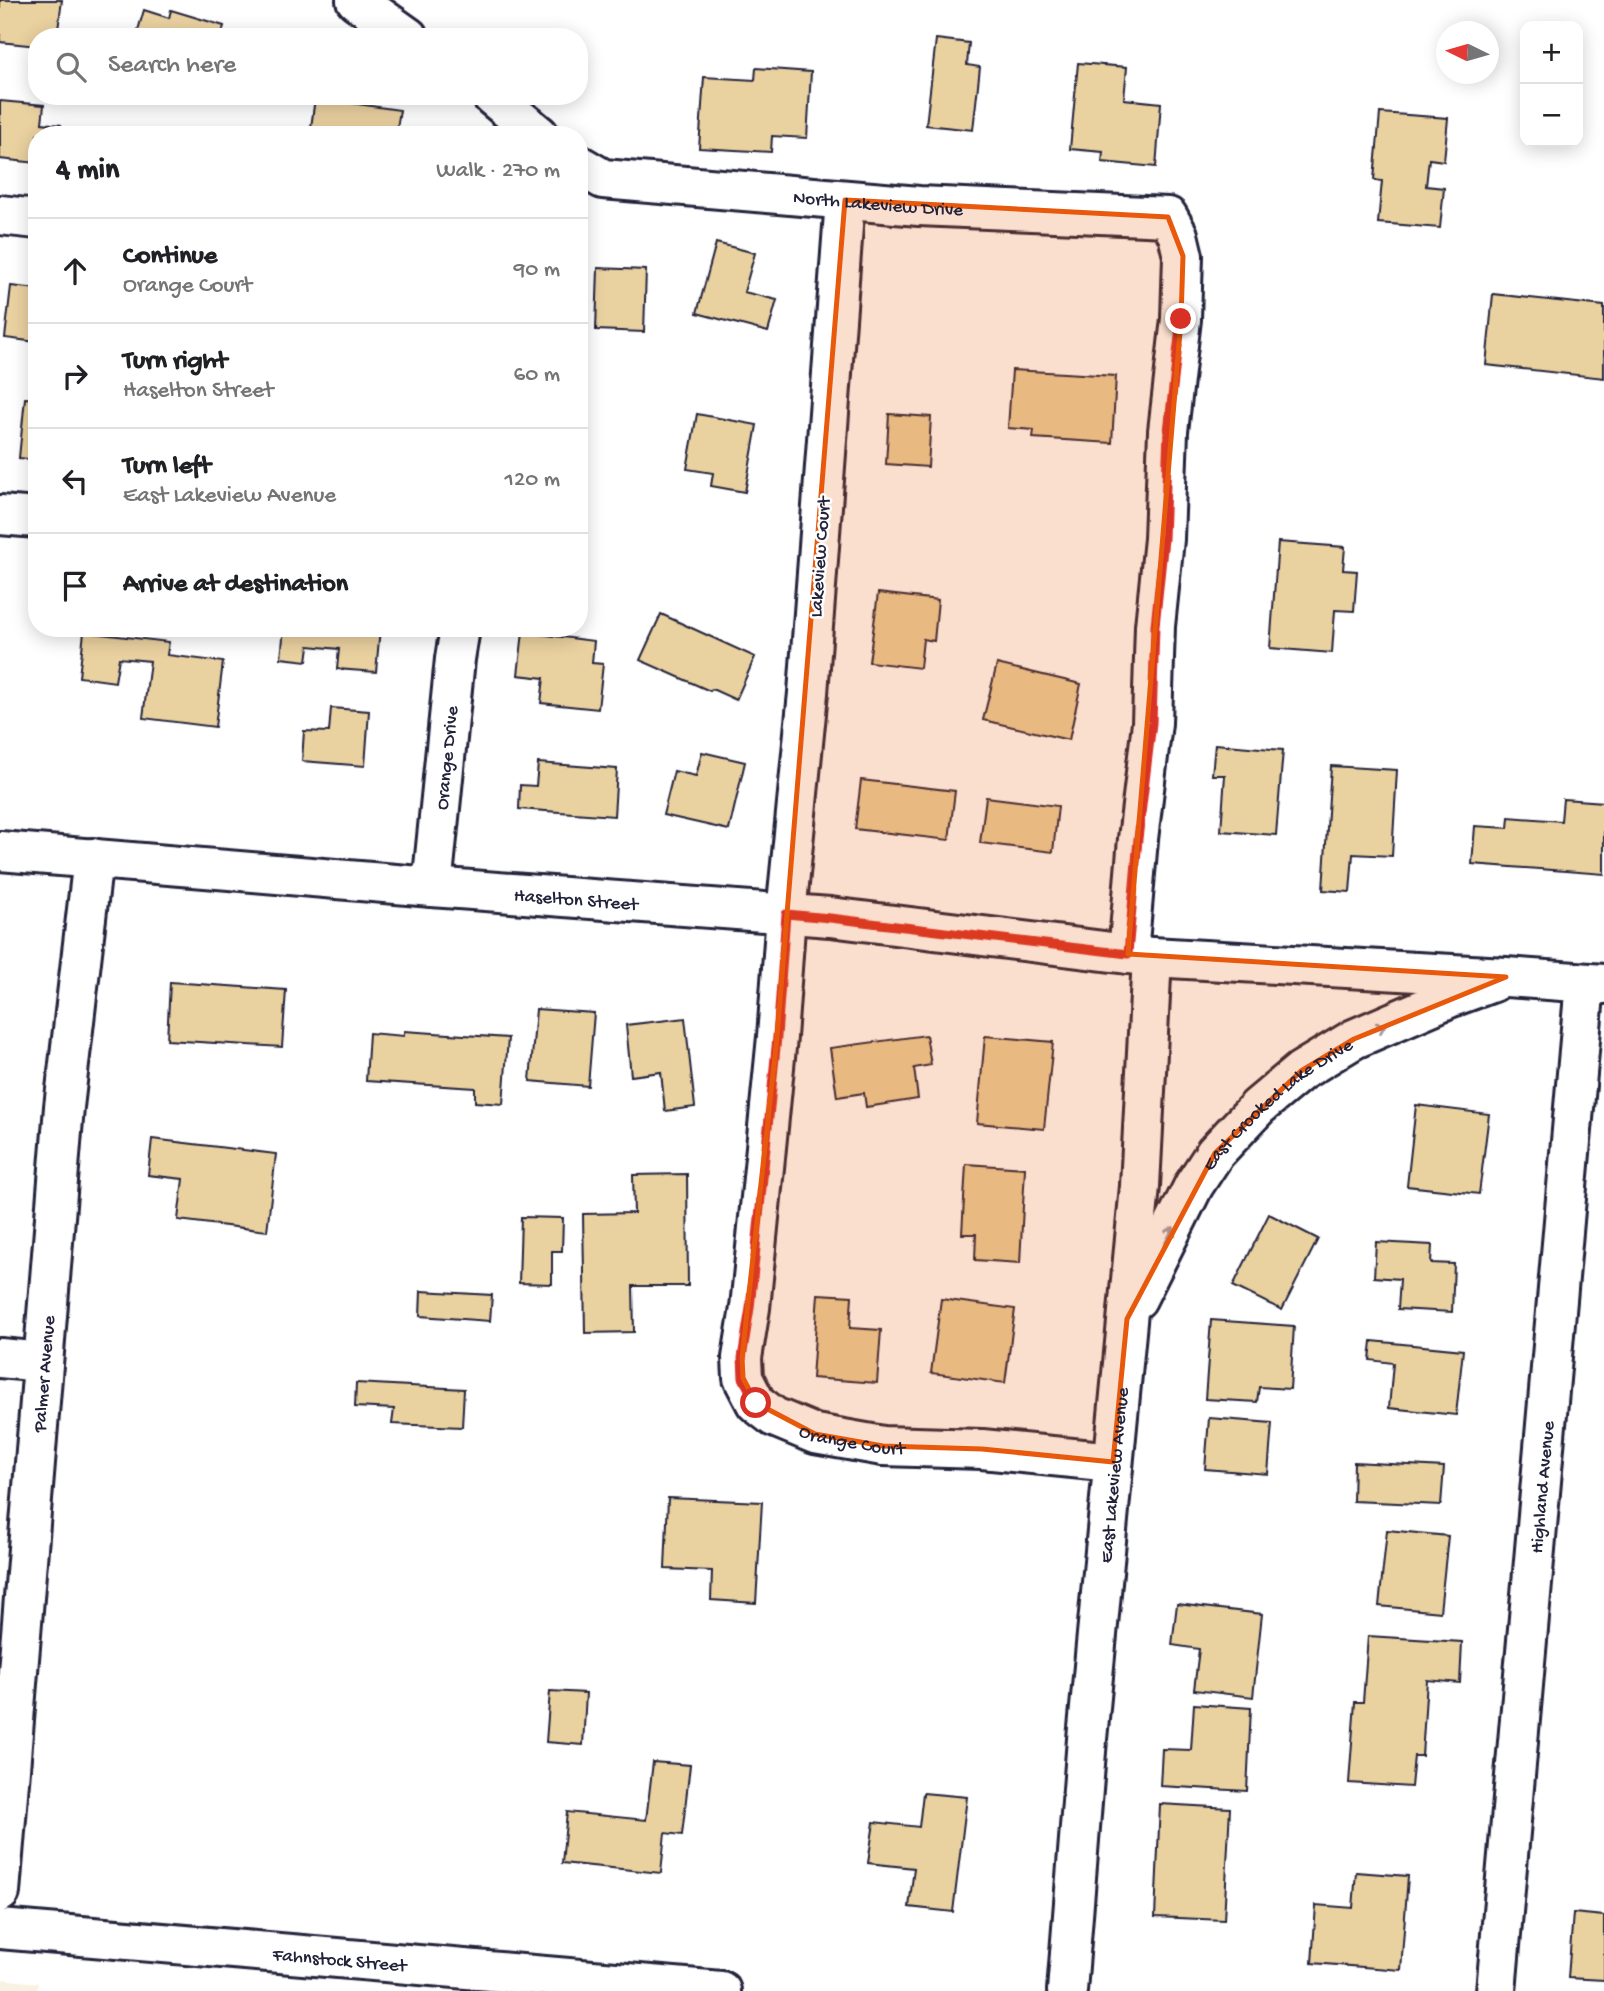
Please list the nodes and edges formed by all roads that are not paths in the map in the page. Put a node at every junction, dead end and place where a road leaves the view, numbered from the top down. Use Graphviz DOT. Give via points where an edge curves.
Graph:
graph roads {
  1 [pos="356,0"];
  2 [pos="395,28"];
  3 [pos="503,105"];
  4 [pos="528,126"];
  5 [pos="588,173"];
  6 [pos="845,200"];
  7 [pos="0,215"];
  8 [pos="1168,217"];
  9 [pos="28,218"];
  10 [pos="0,515"];
  11 [pos="28,517"];
  12 [pos="458,637"];
  13 [pos="0,850"];
  14 [pos="93,858"];
  15 [pos="432,887"];
  16 [pos="786,914"];
  17 [pos="1140,956"];
  18 [pos="1506,977"];
  19 [pos="1595,984"];
  20 [pos="1127,1319"];
  21 [pos="0,1358"];
  22 [pos="43,1362"];
  23 [pos="1113,1462"];
  24 [pos="0,1892"];
  25 [pos="0,1929"];
  26 [pos="599,1986"];
  27 [pos="721,1991"];
  28 [pos="1067,1991"];
  29 [pos="1496,1991"];
  1 -- 2 [label="street"];
  3 -- 4 [label="street"];
  5 -- 6 [label="street, North Lakeview Drive" via="603,179"];
  6 -- 8 [label="street, North Lakeview Drive"];
  6 -- 16 [label="street, Lakeview Court" via="808,692"];
  7 -- 9 [label="street"];
  8 -- 17 [label="street, East Lakeview Avenue" via="1183,256 1181,319 1168,431 1152,723 1138,839"];
  10 -- 11 [label="street"];
  12 -- 15 [label="street, Orange Drive"];
  13 -- 14 [label="street, Haselton Street"];
  14 -- 15 [label="street, Haselton Street"];
  14 -- 22 [label="street, Palmer Avenue" via="64,1107"];
  15 -- 16 [label="street, Haselton Street"];
  16 -- 17 [label="street, Haselton Street"];
  16 -- 23 [label="street, Orange Court" via="752,1294 742,1358 743,1378 756,1403 774,1417 815,1434 870,1444 982,1448"];
  17 -- 18 [label="street, East Crooked Lake Drive"];
  17 -- 20 [label="street, East Lakeview Avenue" via="1140,1186"];
  18 -- 19 [label="street, East Crooked Lake Drive"];
  20 -- 18 [label="street, East Crooked Lake Drive, one-way" via="1194,1185 1215,1153 1258,1107 1301,1071 1354,1039"];
  19 -- 29 [label="street, Highland Avenue"];
  20 -- 23 [label="street, East Lakeview Avenue"];
  21 -- 22 [label="street"];
  22 -- 24 [label="street, Palmer Avenue"];
  23 -- 28 [label="street, East Lakeview Avenue"];
  25 -- 26 [label="street, Fahnstock Street"];
  26 -- 27 [label="street, Fahnstock Street"];
}
